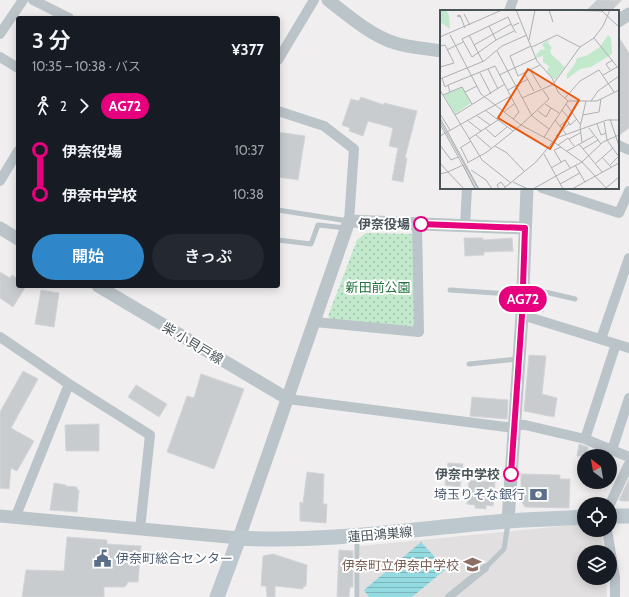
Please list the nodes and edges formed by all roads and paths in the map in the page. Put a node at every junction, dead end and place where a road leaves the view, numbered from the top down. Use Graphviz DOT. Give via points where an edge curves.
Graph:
graph roads {
  1 [pos="23,0"];
  2 [pos="33,0"];
  3 [pos="314,0"];
  4 [pos="328,0"];
  5 [pos="513,0"];
  6 [pos="509,10"];
  7 [pos="629,14"];
  8 [pos="53,15"];
  9 [pos="619,20"];
  10 [pos="0,34"];
  11 [pos="440,51"];
  12 [pos="0,57"];
  13 [pos="280,57"];
  14 [pos="16,67"];
  15 [pos="280,112"];
  16 [pos="619,145"];
  17 [pos="629,150"];
  18 [pos="16,154"];
  19 [pos="0,181"];
  20 [pos="467,189"];
  21 [pos="527,189"];
  22 [pos="545,189"];
  23 [pos="629,191"];
  24 [pos="280,210"];
  25 [pos="417,224"];
  26 [pos="348,225"];
  27 [pos="465,226"];
  28 [pos="0,228"];
  29 [pos="525,228"];
  30 [pos="16,238"];
  31 [pos="280,240"];
  32 [pos="629,258"];
  33 [pos="105,288"];
  34 [pos="450,290"];
  35 [pos="523,291"];
  36 [pos="575,299"];
  37 [pos="522,315"];
  38 [pos="315,322"];
  39 [pos="0,337"];
  40 [pos="601,339"];
  41 [pos="616,344"];
  42 [pos="629,348"];
  43 [pos="519,359"];
  44 [pos="468,364"];
  45 [pos="69,384"];
  46 [pos="629,398"];
  47 [pos="288,399"];
  48 [pos="514,427"];
  49 [pos="585,439"];
  50 [pos="610,449"];
  51 [pos="612,449"];
  52 [pos="617,452"];
  53 [pos="629,457"];
  54 [pos="629,464"];
  55 [pos="613,497"];
  56 [pos="0,516"];
  57 [pos="617,516"];
  58 [pos="629,516"];
  59 [pos="577,517"];
  60 [pos="16,518"];
  61 [pos="508,521"];
  62 [pos="140,529"];
  63 [pos="357,536"];
  64 [pos="608,537"];
  65 [pos="239,538"];
  66 [pos="486,568"];
  67 [pos="217,597"];
  68 [pos="357,597"];
  69 [pos="449,597"];
  70 [pos="614,597"];
  1 -- 10 [label="street"];
  2 -- 8 [label="street"];
  3 -- 13 [label="street"];
  4 -- 11 [label="street" via="379,37 396,43"];
  5 -- 6 [label="street"];
  7 -- 9 [label="street"];
  12 -- 14 [label="street"];
  15 -- 26 [label="street" via="324,126 354,149"];
  16 -- 17 [label="street"];
  18 -- 19 [label="street"];
  20 -- 27 [label="street"];
  21 -- 29 [label="street"];
  22 -- 23 [label="street" via="619,213"];
  24 -- 26 [label="lane"];
  25 -- 26 [label="street"];
  25 -- 27 [label="street"];
  25 -- 38 [label="street" via="419,332"];
  26 -- 31 [label="lane" via="318,225 311,244"];
  26 -- 38 [label="street"];
  27 -- 29 [label="street"];
  28 -- 30 [label="street"];
  29 -- 35 [label="street"];
  32 -- 40 [label="street"];
  33 -- 47 [label="street, 柴 小貝戸線"];
  34 -- 35 [label="lane"];
  35 -- 36 [label="lane"];
  35 -- 37 [label="street"];
  37 -- 40 [label="street"];
  37 -- 43 [label="street"];
  38 -- 47 [label="street"];
  39 -- 45 [label="street"];
  40 -- 41 [label="street"];
  41 -- 42 [label="street"];
  41 -- 49 [label="street"];
  43 -- 44 [label="lane"];
  43 -- 48 [label="street"];
  45 -- 60 [label="street"];
  45 -- 62 [label="street" via="150,435"];
  46 -- 51 [label="street"];
  47 -- 48 [label="street"];
  47 -- 65 [label="street"];
  48 -- 49 [label="street" via="525,425"];
  48 -- 61 [label="street"];
  49 -- 50 [label="street"];
  52 -- 53 [label="street"];
  54 -- 55 [label="street"];
  56 -- 60 [label="street"];
  57 -- 58 [label="main road"];
  59 -- 61 [label="main road, 蓮田鴻巣線"];
  60 -- 62 [label="street"];
  61 -- 63 [label="main road, 蓮田鴻巣線"];
  61 -- 66 [label="lane" via="504,549"];
  62 -- 65 [label="street"];
  63 -- 65 [label="main road, 蓮田鴻巣線" via="278,540"];
  63 -- 68 [label="lane"];
  64 -- 70 [label="street" via="615,578"];
  65 -- 67 [label="main road"];
  66 -- 69 [label="street"];
}
